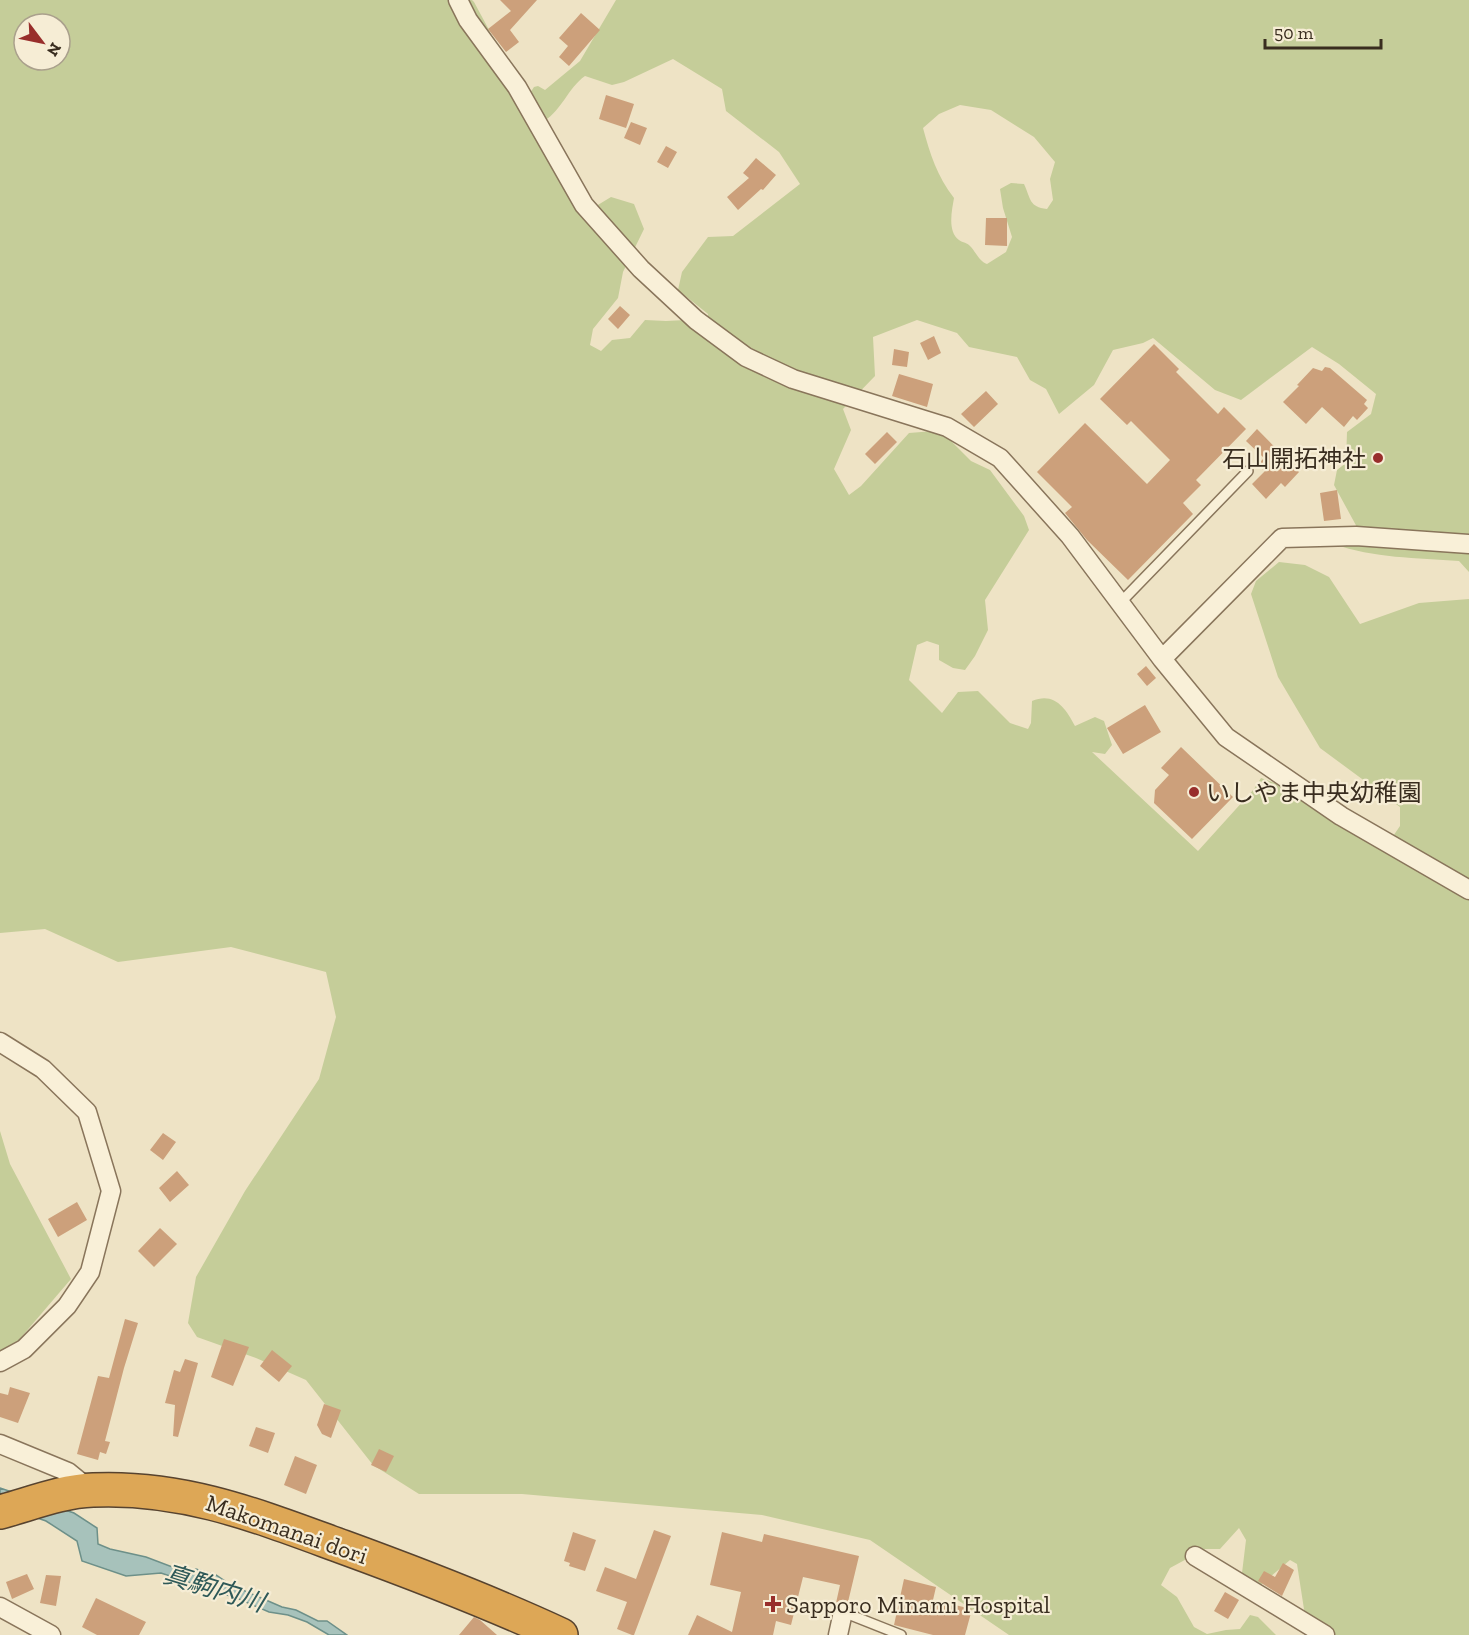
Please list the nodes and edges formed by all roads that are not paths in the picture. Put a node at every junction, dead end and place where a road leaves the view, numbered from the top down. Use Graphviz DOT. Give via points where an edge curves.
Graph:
graph roads {
  1 [pos="458,0"];
  2 [pos="1248,471"];
  3 [pos="1469,544"];
  4 [pos="1121,602"];
  5 [pos="1162,659"];
  6 [pos="1469,890"];
  7 [pos="0,1042"];
  8 [pos="0,1362"];
  9 [pos="0,1444"];
  10 [pos="81,1491"];
  11 [pos="0,1512"];
  12 [pos="1195,1556"];
  13 [pos="0,1607"];
  14 [pos="843,1612"];
  15 [pos="51,1635"];
  16 [pos="561,1635"];
  17 [pos="838,1635"];
  18 [pos="901,1635"];
  19 [pos="1325,1635"];
  1 -- 4 [label="street" via="517,87 584,205 641,269 696,320 746,357 793,379 947,427 1000,458 1070,536"];
  2 -- 4 [label="lane"];
  3 -- 5 [label="street" via="1356,536 1282,538"];
  4 -- 5 [label="street"];
  5 -- 6 [label="street" via="1226,737 1341,816"];
  7 -- 8 [label="street" via="44,1069 87,1112 111,1191 90,1272 67,1306 24,1349"];
  9 -- 10 [label="street" via="68,1472"];
  10 -- 11 [label="highway, Makomanai dori"];
  10 -- 16 [label="highway, Makomanai dori" via="161,1493 245,1512 441,1582"];
  12 -- 19 [label="street"];
  13 -- 15 [label="street"];
  14 -- 17 [label="street"];
  14 -- 18 [label="lane"];
}
